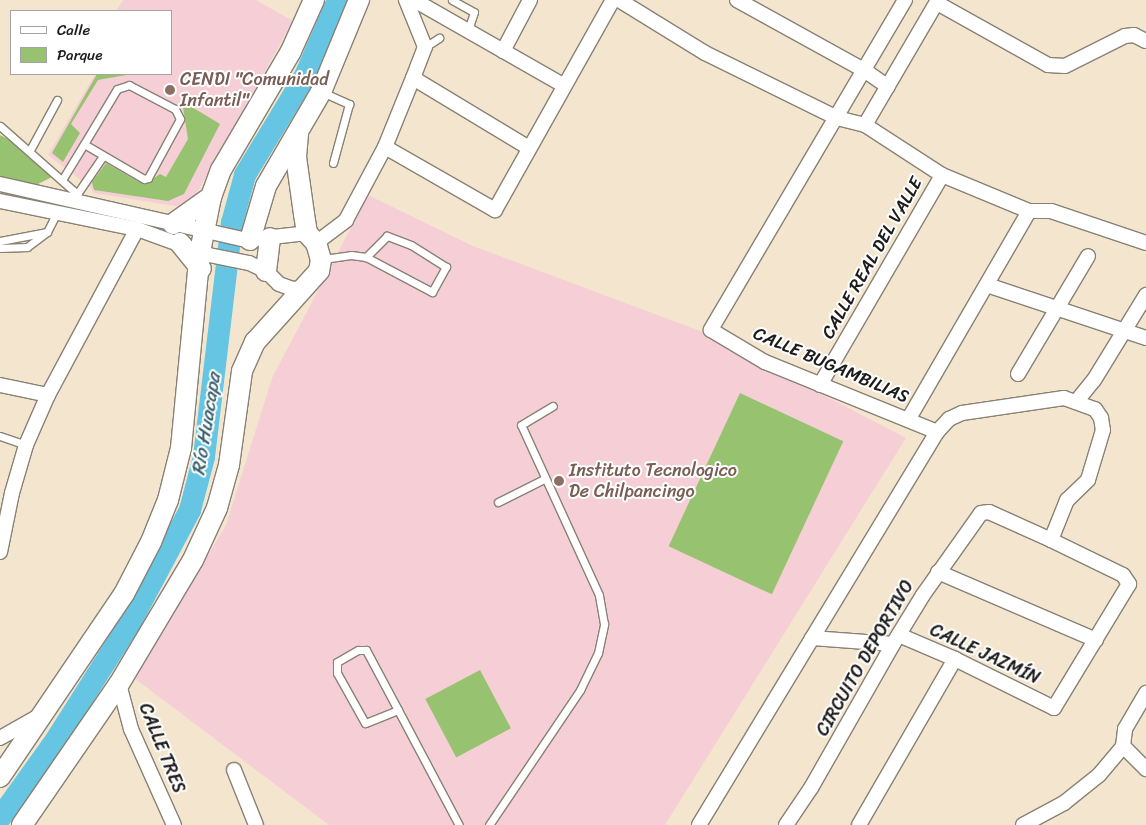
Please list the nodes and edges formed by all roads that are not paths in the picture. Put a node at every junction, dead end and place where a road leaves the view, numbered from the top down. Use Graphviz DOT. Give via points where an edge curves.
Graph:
graph roads {
  1 [pos="314,0"];
  2 [pos="359,0"];
  3 [pos="406,0"];
  4 [pos="414,0"];
  5 [pos="452,0"];
  6 [pos="530,0"];
  7 [pos="613,0"];
  8 [pos="619,0"];
  9 [pos="737,0"];
  10 [pos="905,0"];
  11 [pos="938,1"];
  12 [pos="468,31"];
  13 [pos="439,38"];
  14 [pos="1140,38"];
  15 [pos="425,47"];
  16 [pos="503,51"];
  17 [pos="864,70"];
  18 [pos="414,78"];
  19 [pos="563,86"];
  20 [pos="888,87"];
  21 [pos="321,92"];
  22 [pos="56,100"];
  23 [pos="837,118"];
  24 [pos="865,125"];
  25 [pos="0,127"];
  26 [pos="298,133"];
  27 [pos="82,146"];
  28 [pos="385,147"];
  29 [pos="529,148"];
  30 [pos="30,150"];
  31 [pos="102,158"];
  32 [pos="333,163"];
  33 [pos="942,175"];
  34 [pos="62,180"];
  35 [pos="0,184"];
  36 [pos="211,197"];
  37 [pos="76,199"];
  38 [pos="0,201"];
  39 [pos="1029,211"];
  40 [pos="56,214"];
  41 [pos="173,224"];
  42 [pos="137,230"];
  43 [pos="47,232"];
  44 [pos="208,232"];
  45 [pos="270,238"];
  46 [pos="248,240"];
  47 [pos="0,241"];
  48 [pos="180,243"];
  49 [pos="1146,243"];
  50 [pos="315,245"];
  51 [pos="0,248"];
  52 [pos="1088,256"];
  53 [pos="366,257"];
  54 [pos="204,259"];
  55 [pos="266,270"];
  56 [pos="987,285"];
  57 [pos="304,288"];
  58 [pos="1146,295"];
  59 [pos="1056,308"];
  60 [pos="1124,331"];
  61 [pos="1146,338"];
  62 [pos="1018,374"];
  63 [pos="0,385"];
  64 [pos="820,385"];
  65 [pos="48,395"];
  66 [pos="1076,402"];
  67 [pos="553,406"];
  68 [pos="908,420"];
  69 [pos="937,432"];
  70 [pos="0,436"];
  71 [pos="26,445"];
  72 [pos="544,479"];
  73 [pos="498,502"];
  74 [pos="1051,540"];
  75 [pos="0,552"];
  76 [pos="938,572"];
  77 [pos="812,638"];
  78 [pos="896,640"];
  79 [pos="1096,640"];
  80 [pos="955,658"];
  81 [pos="118,684"];
  82 [pos="1146,694"];
  83 [pos="398,710"];
  84 [pos="45,713"];
  85 [pos="0,738"];
  86 [pos="1123,746"];
  87 [pos="1146,769"];
  88 [pos="234,770"];
  89 [pos="0,777"];
  90 [pos="22,825"];
  91 [pos="174,825"];
  92 [pos="256,825"];
  93 [pos="459,825"];
  94 [pos="489,825"];
  95 [pos="700,825"];
  96 [pos="786,825"];
  97 [pos="859,825"];
  98 [pos="1023,825"];
  1 -- 36 [label="main road" via="292,51 222,170"];
  2 -- 21 [label="main road"];
  3 -- 15 [label="street"];
  4 -- 12 [label="street"];
  5 -- 12 [label="lane" via="474,12"];
  6 -- 16 [label="street"];
  7 -- 19 [label="street"];
  8 -- 23 [label="street" via="705,53"];
  9 -- 17 [label="street"];
  10 -- 17 [label="street"];
  11 -- 14 [label="street" via="1048,65 1065,66 1125,36"];
  11 -- 20 [label="street"];
  12 -- 16 [label="street"];
  13 -- 15 [label="lane"];
  15 -- 18 [label="street"];
  16 -- 19 [label="street"];
  17 -- 20 [label="street"];
  17 -- 23 [label="street"];
  18 -- 28 [label="street"];
  18 -- 29 [label="street"];
  19 -- 29 [label="street"];
  20 -- 24 [label="street"];
  21 -- 26 [label="main road"];
  21 -- 32 [label="lane" via="349,104"];
  22 -- 30 [label="lane"];
  23 -- 24 [label="street"];
  23 -- 64 [label="street, CALLE BUGAMBILIAS" via="711,330 765,362"];
  24 -- 33 [label="street"];
  25 -- 30 [label="lane"];
  26 -- 46 [label="main road" via="266,186"];
  26 -- 50 [label="main road" via="296,157"];
  27 -- 31 [label="lane"];
  27 -- 31 [label="lane" via="117,89 129,84 176,110 178,126 148,178 140,179"];
  27 -- 34 [label="lane"];
  28 -- 29 [label="street" via="495,210"];
  28 -- 50 [label="street" via="346,220"];
  30 -- 34 [label="lane"];
  31 -- 37 [label="lane"];
  33 -- 39 [label="street"];
  33 -- 64 [label="street, CALLE REAL DEL VALLE"];
  34 -- 37 [label="lane"];
  35 -- 37 [label="street"];
  36 -- 41 [label="main road"];
  36 -- 44 [label="main road"];
  37 -- 41 [label="street"];
  38 -- 40 [label="street"];
  39 -- 49 [label="street" via="1051,210"];
  39 -- 56 [label="street"];
  40 -- 42 [label="street"];
  40 -- 43 [label="lane"];
  41 -- 44 [label="street"];
  42 -- 48 [label="street"];
  42 -- 65 [label="street"];
  43 -- 47 [label="lane"];
  43 -- 51 [label="lane" via="27,247"];
  44 -- 46 [label="street"];
  44 -- 54 [label="main road"];
  45 -- 46 [label="street"];
  45 -- 50 [label="street"];
  45 -- 55 [label="main road"];
  48 -- 54 [label="main road"];
  50 -- 53 [label="lane"];
  50 -- 57 [label="main road" via="319,271"];
  52 -- 59 [label="street"];
  53 -- 53 [label="lane" via="432,292 446,267 411,245 387,236"];
  54 -- 55 [label="street" via="242,261"];
  54 -- 84 [label="main road" via="181,448 168,500 124,594"];
  55 -- 57 [label="street" via="278,284 293,289"];
  56 -- 59 [label="street"];
  56 -- 68 [label="street"];
  57 -- 81 [label="main road" via="255,342 242,371 229,465 216,508 193,560"];
  58 -- 60 [label="street"];
  59 -- 60 [label="street"];
  59 -- 62 [label="street"];
  60 -- 61 [label="street"];
  60 -- 66 [label="street" via="1094,380"];
  63 -- 65 [label="street"];
  64 -- 68 [label="street, CALLE BUGAMBILIAS"];
  65 -- 71 [label="street"];
  66 -- 69 [label="street" via="1064,398 962,413 949,419"];
  66 -- 74 [label="street" via="1095,409 1103,430 1088,480 1067,500"];
  67 -- 72 [label="lane" via="521,425"];
  68 -- 69 [label="street, CALLE BUGAMBILIAS"];
  69 -- 77 [label="street"];
  70 -- 71 [label="lane"];
  71 -- 75 [label="street"];
  72 -- 73 [label="lane"];
  72 -- 94 [label="lane" via="599,595 604,624 598,653 580,690"];
  74 -- 76 [label="street, CIRCUITO DEPORTIVO" via="990,512 981,513"];
  74 -- 79 [label="street" via="1123,575 1129,584"];
  76 -- 78 [label="street, CIRCUITO DEPORTIVO"];
  76 -- 79 [label="street"];
  77 -- 78 [label="street, CALLE JAZMÍN"];
  77 -- 95 [label="street"];
  78 -- 80 [label="street, CALLE JAZMÍN"];
  78 -- 96 [label="street, CIRCUITO DEPORTIVO"];
  79 -- 80 [label="street, CALLE JAZMÍN" via="1054,708"];
  80 -- 97 [label="street"];
  81 -- 90 [label="main road"];
  81 -- 91 [label="street, CALLE TRES" via="131,729"];
  82 -- 86 [label="street" via="1125,729"];
  83 -- 83 [label="lane" via="366,650 358,650 337,662 337,673 364,723"];
  83 -- 93 [label="lane"];
  84 -- 85 [label="street"];
  84 -- 89 [label="main road"];
  86 -- 87 [label="street"];
  86 -- 98 [label="street" via="1100,775 1064,802"];
  88 -- 92 [label="street"];
}
